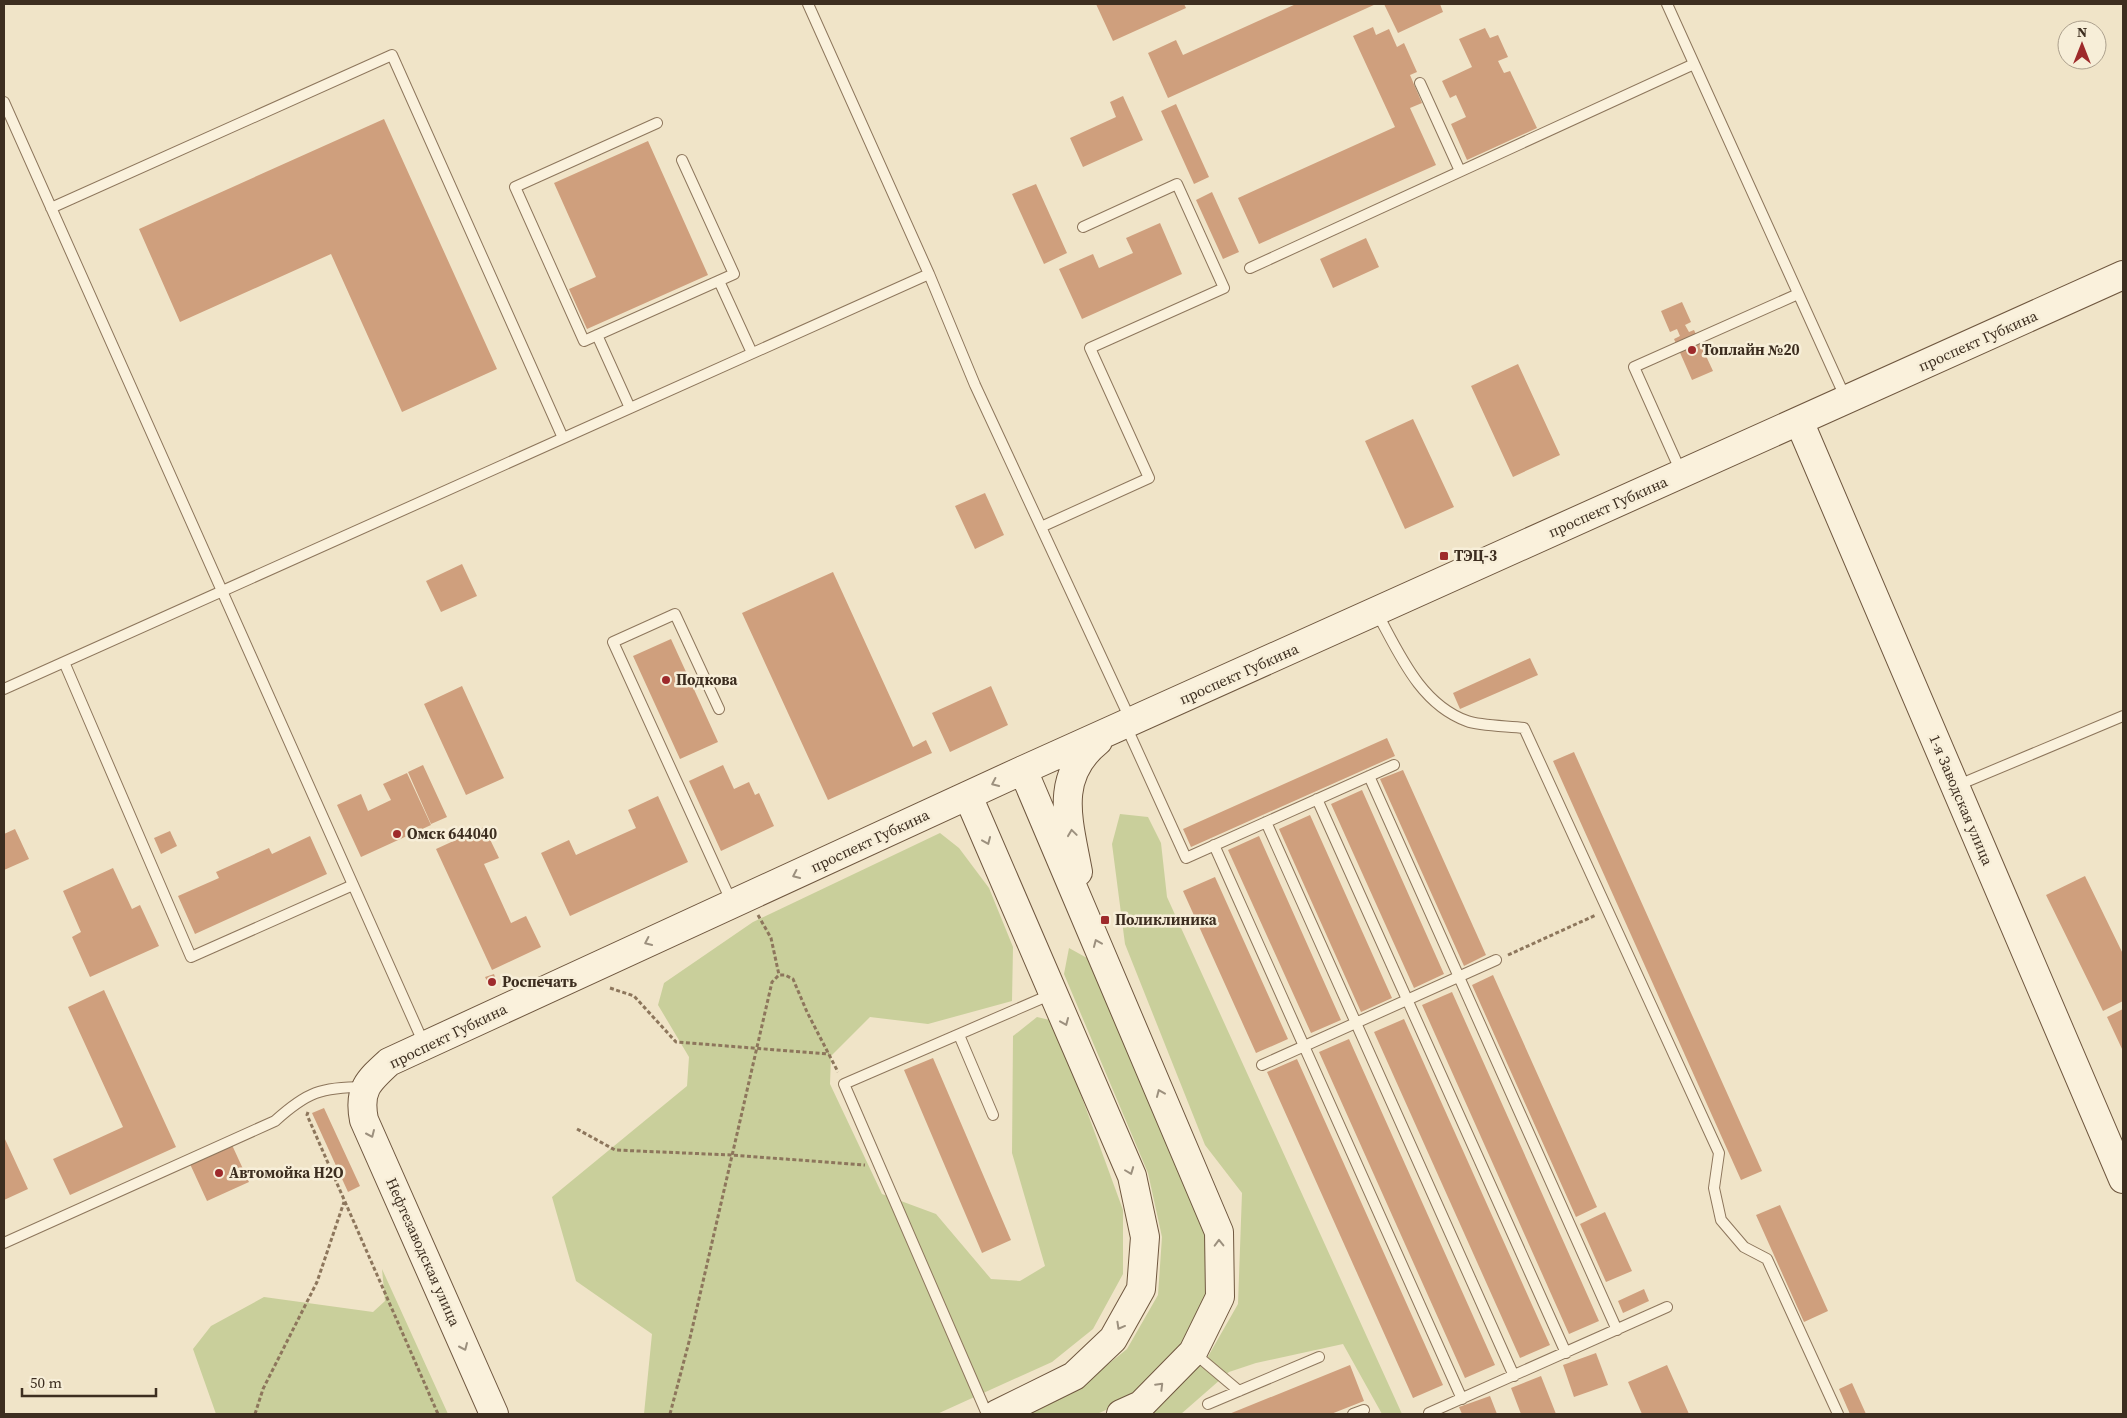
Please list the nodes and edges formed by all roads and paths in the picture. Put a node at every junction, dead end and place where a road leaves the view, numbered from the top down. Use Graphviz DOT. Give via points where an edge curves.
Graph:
graph roads {
  1 [pos="808,4"];
  2 [pos="1667,4"];
  3 [pos="1694,64"];
  4 [pos="1420,82"];
  5 [pos="4,102"];
  6 [pos="657,123"];
  7 [pos="682,160"];
  8 [pos="1460,171"];
  9 [pos="51,208"];
  10 [pos="1083,227"];
  11 [pos="1250,268"];
  12 [pos="929,274"];
  13 [pos="2123,275"];
  14 [pos="719,281"];
  15 [pos="1798,294"];
  16 [pos="597,335"];
  17 [pos="752,354"];
  18 [pos="1846,400"];
  19 [pos="630,408"];
  20 [pos="1799,421"];
  21 [pos="563,438"];
  22 [pos="1682,474"];
  23 [pos="1041,527"];
  24 [pos="223,591"];
  25 [pos="1377,612"];
  26 [pos="64,662"];
  27 [pos="4,689"];
  28 [pos="719,709"];
  29 [pos="2123,716"];
  30 [pos="1123,726"];
  31 [pos="1394,765"];
  32 [pos="1023,770"];
  33 [pos="1369,776"];
  34 [pos="1955,787"];
  35 [pos="968,796"];
  36 [pos="1317,799"];
  37 [pos="1266,822"];
  38 [pos="1214,845"];
  39 [pos="354,885"];
  40 [pos="740,900"];
  41 [pos="1608,910"];
  42 [pos="1085,916"];
  43 [pos="1496,960"];
  44 [pos="779,975"];
  45 [pos="1459,977"];
  46 [pos="610,988"];
  47 [pos="1053,994"];
  48 [pos="1407,1000"];
  49 [pos="1356,1023"];
  50 [pos="959,1035"];
  51 [pos="424,1045"];
  52 [pos="1304,1046"];
  53 [pos="756,1048"];
  54 [pos="829,1054"];
  55 [pos="1262,1065"];
  56 [pos="844,1084"];
  57 [pos="365,1087"];
  58 [pos="314,1092"];
  59 [pos="994,1115"];
  60 [pos="577,1130"];
  61 [pos="731,1155"];
  62 [pos="880,1166"];
  63 [pos="2123,1179"];
  64 [pos="344,1201"];
  65 [pos="4,1243"];
  66 [pos="1667,1307"];
  67 [pos="1617,1330"];
  68 [pos="1193,1352"];
  69 [pos="1566,1353"];
  70 [pos="1319,1357"];
  71 [pos="1514,1376"];
  72 [pos="1239,1391"];
  73 [pos="1462,1399"];
  74 [pos="1208,1404"];
  75 [pos="1364,1410"];
  76 [pos="1448,1410"];
  77 [pos="255,1414"];
  78 [pos="438,1414"];
  79 [pos="494,1414"];
  80 [pos="670,1414"];
  81 [pos="987,1414"];
  82 [pos="997,1414"];
  83 [pos="1121,1414"];
  84 [pos="1353,1414"];
  85 [pos="1429,1414"];
  86 [pos="1838,1414"];
  1 -- 12 [label="lane"];
  2 -- 3 [label="lane"];
  3 -- 8 [label="lane"];
  3 -- 15 [label="lane"];
  4 -- 8 [label="lane"];
  5 -- 9 [label="lane"];
  6 -- 16 [label="lane" via="514,187 584,341"];
  7 -- 14 [label="lane" via="734,274"];
  8 -- 11 [label="lane"];
  9 -- 21 [label="lane" via="392,55"];
  9 -- 24 [label="lane"];
  10 -- 23 [label="lane" via="1177,184 1224,288 1090,348 1149,478"];
  12 -- 17 [label="lane"];
  12 -- 23 [label="lane" via="975,385"];
  13 -- 18 [label="main road, проспект Губкина"];
  14 -- 16 [label="lane"];
  14 -- 17 [label="lane"];
  15 -- 18 [label="lane"];
  15 -- 22 [label="lane" via="1634,367"];
  16 -- 19 [label="lane"];
  17 -- 19 [label="lane"];
  18 -- 20 [label="main road, проспект Губкина"];
  19 -- 21 [label="lane"];
  20 -- 22 [label="main road, проспект Губкина"];
  20 -- 34 [label="main road, 1-я Заводская улица"];
  21 -- 24 [label="lane"];
  22 -- 25 [label="main road, проспект Губкина"];
  23 -- 30 [label="lane"];
  24 -- 26 [label="lane"];
  24 -- 39 [label="lane"];
  25 -- 30 [label="main road, проспект Губкина"];
  25 -- 41 [label="lane" via="1408,670 1436,704 1467,721 1524,728"];
  26 -- 27 [label="lane"];
  26 -- 39 [label="lane" via="192,957"];
  28 -- 40 [label="lane" via="675,614 612,642"];
  29 -- 34 [label="lane"];
  30 -- 32 [label="main road, проспект Губкина"];
  30 -- 38 [label="lane" via="1186,858"];
  42 -- 30 [label="main road, one-way" via="1069,812 1069,781 1083,753"];
  31 -- 33 [label="lane"];
  32 -- 35 [label="main road, проспект Губкина, one-way"];
  32 -- 42 [label="main road"];
  33 -- 36 [label="lane"];
  33 -- 45 [label="lane"];
  34 -- 63 [label="main road, 1-я Заводская улица"];
  35 -- 40 [label="main road, проспект Губкина, one-way"];
  35 -- 47 [label="main road, one-way"];
  36 -- 37 [label="lane"];
  36 -- 48 [label="lane"];
  37 -- 38 [label="lane"];
  37 -- 49 [label="lane"];
  38 -- 52 [label="lane"];
  39 -- 51 [label="lane"];
  40 -- 44 [label="path" via="772,938"];
  40 -- 51 [label="main road, проспект Губкина, one-way"];
  41 -- 43 [label="path"];
  41 -- 86 [label="lane" via="1719,1153 1714,1188 1721,1220 1744,1248 1767,1259"];
  68 -- 42 [label="main road, one-way" via="1220,1297 1219,1232"];
  43 -- 45 [label="lane"];
  44 -- 53 [label="path" via="772,982"];
  44 -- 54 [label="path" via="793,979"];
  45 -- 48 [label="lane"];
  45 -- 67 [label="lane"];
  46 -- 53 [label="path" via="634,996 676,1042"];
  47 -- 50 [label="lane"];
  47 -- 82 [label="main road, one-way" via="1132,1176 1145,1237 1141,1289 1113,1339 1074,1376"];
  48 -- 49 [label="lane"];
  48 -- 69 [label="lane"];
  49 -- 52 [label="lane"];
  49 -- 71 [label="lane"];
  50 -- 56 [label="lane"];
  50 -- 59 [label="lane"];
  51 -- 57 [label="main road, проспект Губкина" via="389,1062"];
  52 -- 55 [label="lane"];
  52 -- 73 [label="lane"];
  53 -- 54 [label="path"];
  53 -- 61 [label="path"];
  54 -- 56 [label="path"];
  56 -- 62 [label="lane"];
  57 -- 58 [label="lane"];
  57 -- 79 [label="main road, Нефтезаводская улица, one-way" via="361,1105 364,1120"];
  58 -- 64 [label="path" via="307,1115"];
  58 -- 65 [label="lane" via="294,1104 275,1122"];
  60 -- 61 [label="path" via="615,1150"];
  61 -- 62 [label="path"];
  61 -- 80 [label="path"];
  62 -- 81 [label="lane"];
  64 -- 77 [label="path" via="316,1282 263,1389"];
  64 -- 78 [label="path"];
  66 -- 67 [label="lane"];
  67 -- 69 [label="lane"];
  68 -- 72 [label="lane"];
  83 -- 68 [label="main road, one-way" via="1141,1405"];
  69 -- 71 [label="lane"];
  70 -- 72 [label="lane"];
  71 -- 73 [label="lane"];
  72 -- 74 [label="lane"];
  73 -- 76 [label="lane"];
  75 -- 84 [label="lane"];
  76 -- 85 [label="lane"];
}
